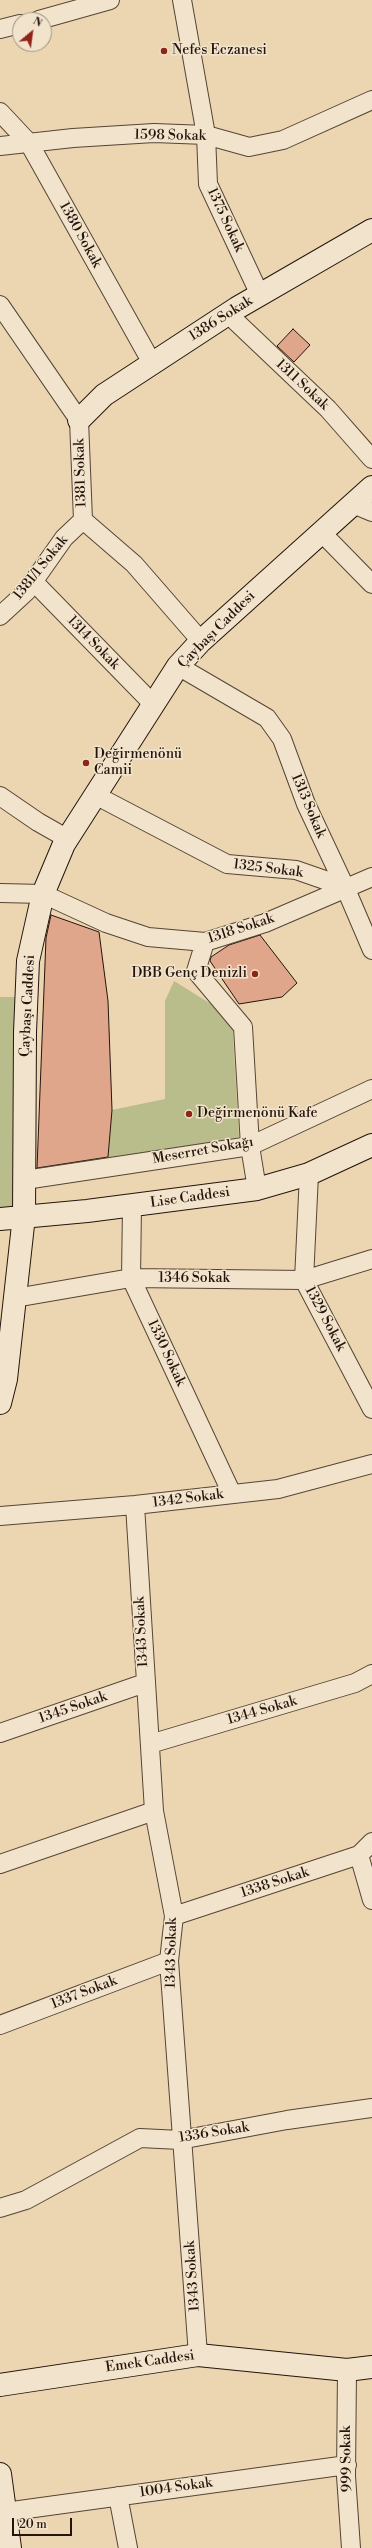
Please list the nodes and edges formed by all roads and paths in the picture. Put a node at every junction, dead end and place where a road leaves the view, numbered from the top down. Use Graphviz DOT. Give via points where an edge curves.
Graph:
graph roads {
  1 [pos="110,0"];
  2 [pos="182,0"];
  3 [pos="52,16"];
  4 [pos="12,26"];
  5 [pos="0,29"];
  6 [pos="372,100"];
  7 [pos="0,112"];
  8 [pos="206,135"];
  9 [pos="29,143"];
  10 [pos="0,146"];
  11 [pos="372,230"];
  12 [pos="260,295"];
  13 [pos="0,305"];
  14 [pos="228,314"];
  15 [pos="152,363"];
  16 [pos="79,420"];
  17 [pos="372,459"];
  18 [pos="372,487"];
  19 [pos="363,508"];
  20 [pos="83,520"];
  21 [pos="322,534"];
  22 [pos="34,581"];
  23 [pos="372,584"];
  24 [pos="1,613"];
  25 [pos="201,641"];
  26 [pos="178,666"];
  27 [pos="153,704"];
  28 [pos="95,795"];
  29 [pos="0,796"];
  30 [pos="68,839"];
  31 [pos="372,877"];
  32 [pos="346,887"];
  33 [pos="0,893"];
  34 [pos="43,894"];
  35 [pos="205,942"];
  36 [pos="372,950"];
  37 [pos="372,1089"];
  38 [pos="250,1146"];
  39 [pos="369,1151"];
  40 [pos="309,1174"];
  41 [pos="25,1180"];
  42 [pos="257,1189"];
  43 [pos="132,1206"];
  44 [pos="24,1216"];
  45 [pos="0,1219"];
  46 [pos="372,1259"];
  47 [pos="131,1278"];
  48 [pos="304,1280"];
  49 [pos="15,1298"];
  50 [pos="6,1329"];
  51 [pos="0,1403"];
  52 [pos="372,1409"];
  53 [pos="372,1464"];
  54 [pos="232,1494"];
  55 [pos="135,1505"];
  56 [pos="0,1516"];
  57 [pos="372,1674"];
  58 [pos="145,1683"];
  59 [pos="0,1733"];
  60 [pos="150,1744"];
  61 [pos="154,1811"];
  62 [pos="372,1842"];
  63 [pos="359,1854"];
  64 [pos="0,1864"];
  65 [pos="372,1900"];
  66 [pos="174,1916"];
  67 [pos="169,1961"];
  68 [pos="0,2025"];
  69 [pos="372,2108"];
  70 [pos="180,2140"];
  71 [pos="0,2208"];
  72 [pos="198,2355"];
  73 [pos="372,2367"];
  74 [pos="347,2370"];
  75 [pos="0,2385"];
  76 [pos="346,2465"];
  77 [pos="0,2474"];
  78 [pos="118,2496"];
  79 [pos="5,2512"];
  80 [pos="10,2548"];
  81 [pos="128,2548"];
  82 [pos="351,2548"];
  1 -- 3 [label="street"];
  2 -- 8 [label="street, 1375 Sokak"];
  4 -- 5 [label="street"];
  6 -- 8 [label="street, 1598 Sokak" via="283,140 248,147"];
  7 -- 9 [label="street, 1380 Sokak"];
  8 -- 9 [label="street, 1598 Sokak" via="154,133"];
  8 -- 12 [label="street, 1375 Sokak" via="208,184"];
  9 -- 10 [label="street, 1598 Sokak"];
  9 -- 15 [label="street, 1380 Sokak"];
  11 -- 12 [label="main road, 1386 Sokak"];
  12 -- 14 [label="main road, 1386 Sokak"];
  13 -- 16 [label="street, 1381 Sokak"];
  14 -- 15 [label="main road, 1386 Sokak"];
  14 -- 17 [label="street, 1311 Sokak" via="328,408"];
  15 -- 16 [label="main road, 1386 Sokak" via="104,395"];
  16 -- 20 [label="street, 1381 Sokak"];
  18 -- 19 [label="main road, Çaybaşı Caddesi"];
  19 -- 21 [label="main road, Çaybaşı Caddesi"];
  20 -- 22 [label="street, 1381/1 Sokak" via="64,538"];
  20 -- 25 [label="street, 1381 Sokak" via="134,564"];
  21 -- 23 [label="street"];
  21 -- 25 [label="main road, Çaybaşı Caddesi" via="290,559"];
  22 -- 24 [label="street, 1381/1 Sokak"];
  22 -- 27 [label="street, 1314 Sokak"];
  25 -- 26 [label="main road, Çaybaşı Caddesi"];
  26 -- 27 [label="main road, Çaybaşı Caddesi"];
  26 -- 32 [label="street, 1313 Sokak" via="267,718 282,739 306,804"];
  27 -- 28 [label="main road, Çaybaşı Caddesi"];
  28 -- 30 [label="main road, Çaybaşı Caddesi"];
  28 -- 32 [label="street, 1325 Sokak" via="227,864 296,870"];
  29 -- 30 [label="street"];
  30 -- 34 [label="main road, Çaybaşı Caddesi"];
  31 -- 32 [label="street"];
  32 -- 35 [label="street, 1318 Sokak" via="266,923"];
  32 -- 36 [label="street, 1313 Sokak"];
  33 -- 34 [label="street"];
  34 -- 35 [label="street, 1318 Sokak" via="106,923 148,937"];
  34 -- 41 [label="main road, Çaybaşı Caddesi" via="28,962 25,1032"];
  35 -- 38 [label="street" via="196,971 243,1027"];
  37 -- 38 [label="street, Meserret Sokağı"];
  38 -- 41 [label="street, Meserret Sokağı"];
  38 -- 42 [label="street"];
  39 -- 40 [label="main road, Lise Caddesi"];
  40 -- 42 [label="main road, Lise Caddesi"];
  40 -- 48 [label="street, 1329 Sokak"];
  41 -- 44 [label="main road, Çaybaşı Caddesi"];
  42 -- 43 [label="main road, Lise Caddesi"];
  43 -- 44 [label="main road, Lise Caddesi"];
  43 -- 47 [label="street, 1330 Sokak"];
  44 -- 45 [label="main road, Lise Caddesi"];
  44 -- 49 [label="main road, Çaybaşı Caddesi"];
  46 -- 48 [label="street, 1346 Sokak"];
  47 -- 48 [label="street, 1346 Sokak"];
  47 -- 49 [label="street, 1346 Sokak"];
  47 -- 54 [label="street, 1330 Sokak"];
  48 -- 52 [label="street, 1329 Sokak"];
  49 -- 50 [label="main road, Çaybaşı Caddesi"];
  50 -- 51 [label="main road, Çaybaşı Caddesi" via="6,1380"];
  53 -- 54 [label="street, 1342 Sokak" via="278,1489"];
  54 -- 55 [label="street, 1342 Sokak"];
  55 -- 56 [label="street, 1342 Sokak"];
  55 -- 58 [label="street, 1343 Sokak"];
  57 -- 60 [label="street, 1344 Sokak" via="355,1683"];
  58 -- 59 [label="street, 1345 Sokak"];
  58 -- 60 [label="street, 1343 Sokak"];
  60 -- 61 [label="street, 1343 Sokak"];
  61 -- 64 [label="street"];
  61 -- 66 [label="street, 1343 Sokak"];
  62 -- 63 [label="street, 1338 Sokak"];
  63 -- 65 [label="street"];
  63 -- 66 [label="street, 1338 Sokak"];
  66 -- 67 [label="street, 1343 Sokak"];
  67 -- 68 [label="street, 1337 Sokak"];
  67 -- 70 [label="street, 1343 Sokak"];
  69 -- 70 [label="street, 1336 Sokak" via="287,2120"];
  70 -- 71 [label="street, 1336 Sokak" via="140,2138 26,2200"];
  70 -- 72 [label="street, 1343 Sokak" via="189,2215"];
  72 -- 74 [label="main road, Emek Caddesi"];
  72 -- 75 [label="main road, Emek Caddesi"];
  73 -- 74 [label="main road, Emek Caddesi"];
  74 -- 76 [label="street, 999 Sokak"];
  76 -- 78 [label="street, 1004 Sokak"];
  76 -- 82 [label="street, 999 Sokak"];
  77 -- 79 [label="main road"];
  78 -- 79 [label="street, 1004 Sokak"];
  78 -- 81 [label="street"];
  79 -- 80 [label="main road"];
}
